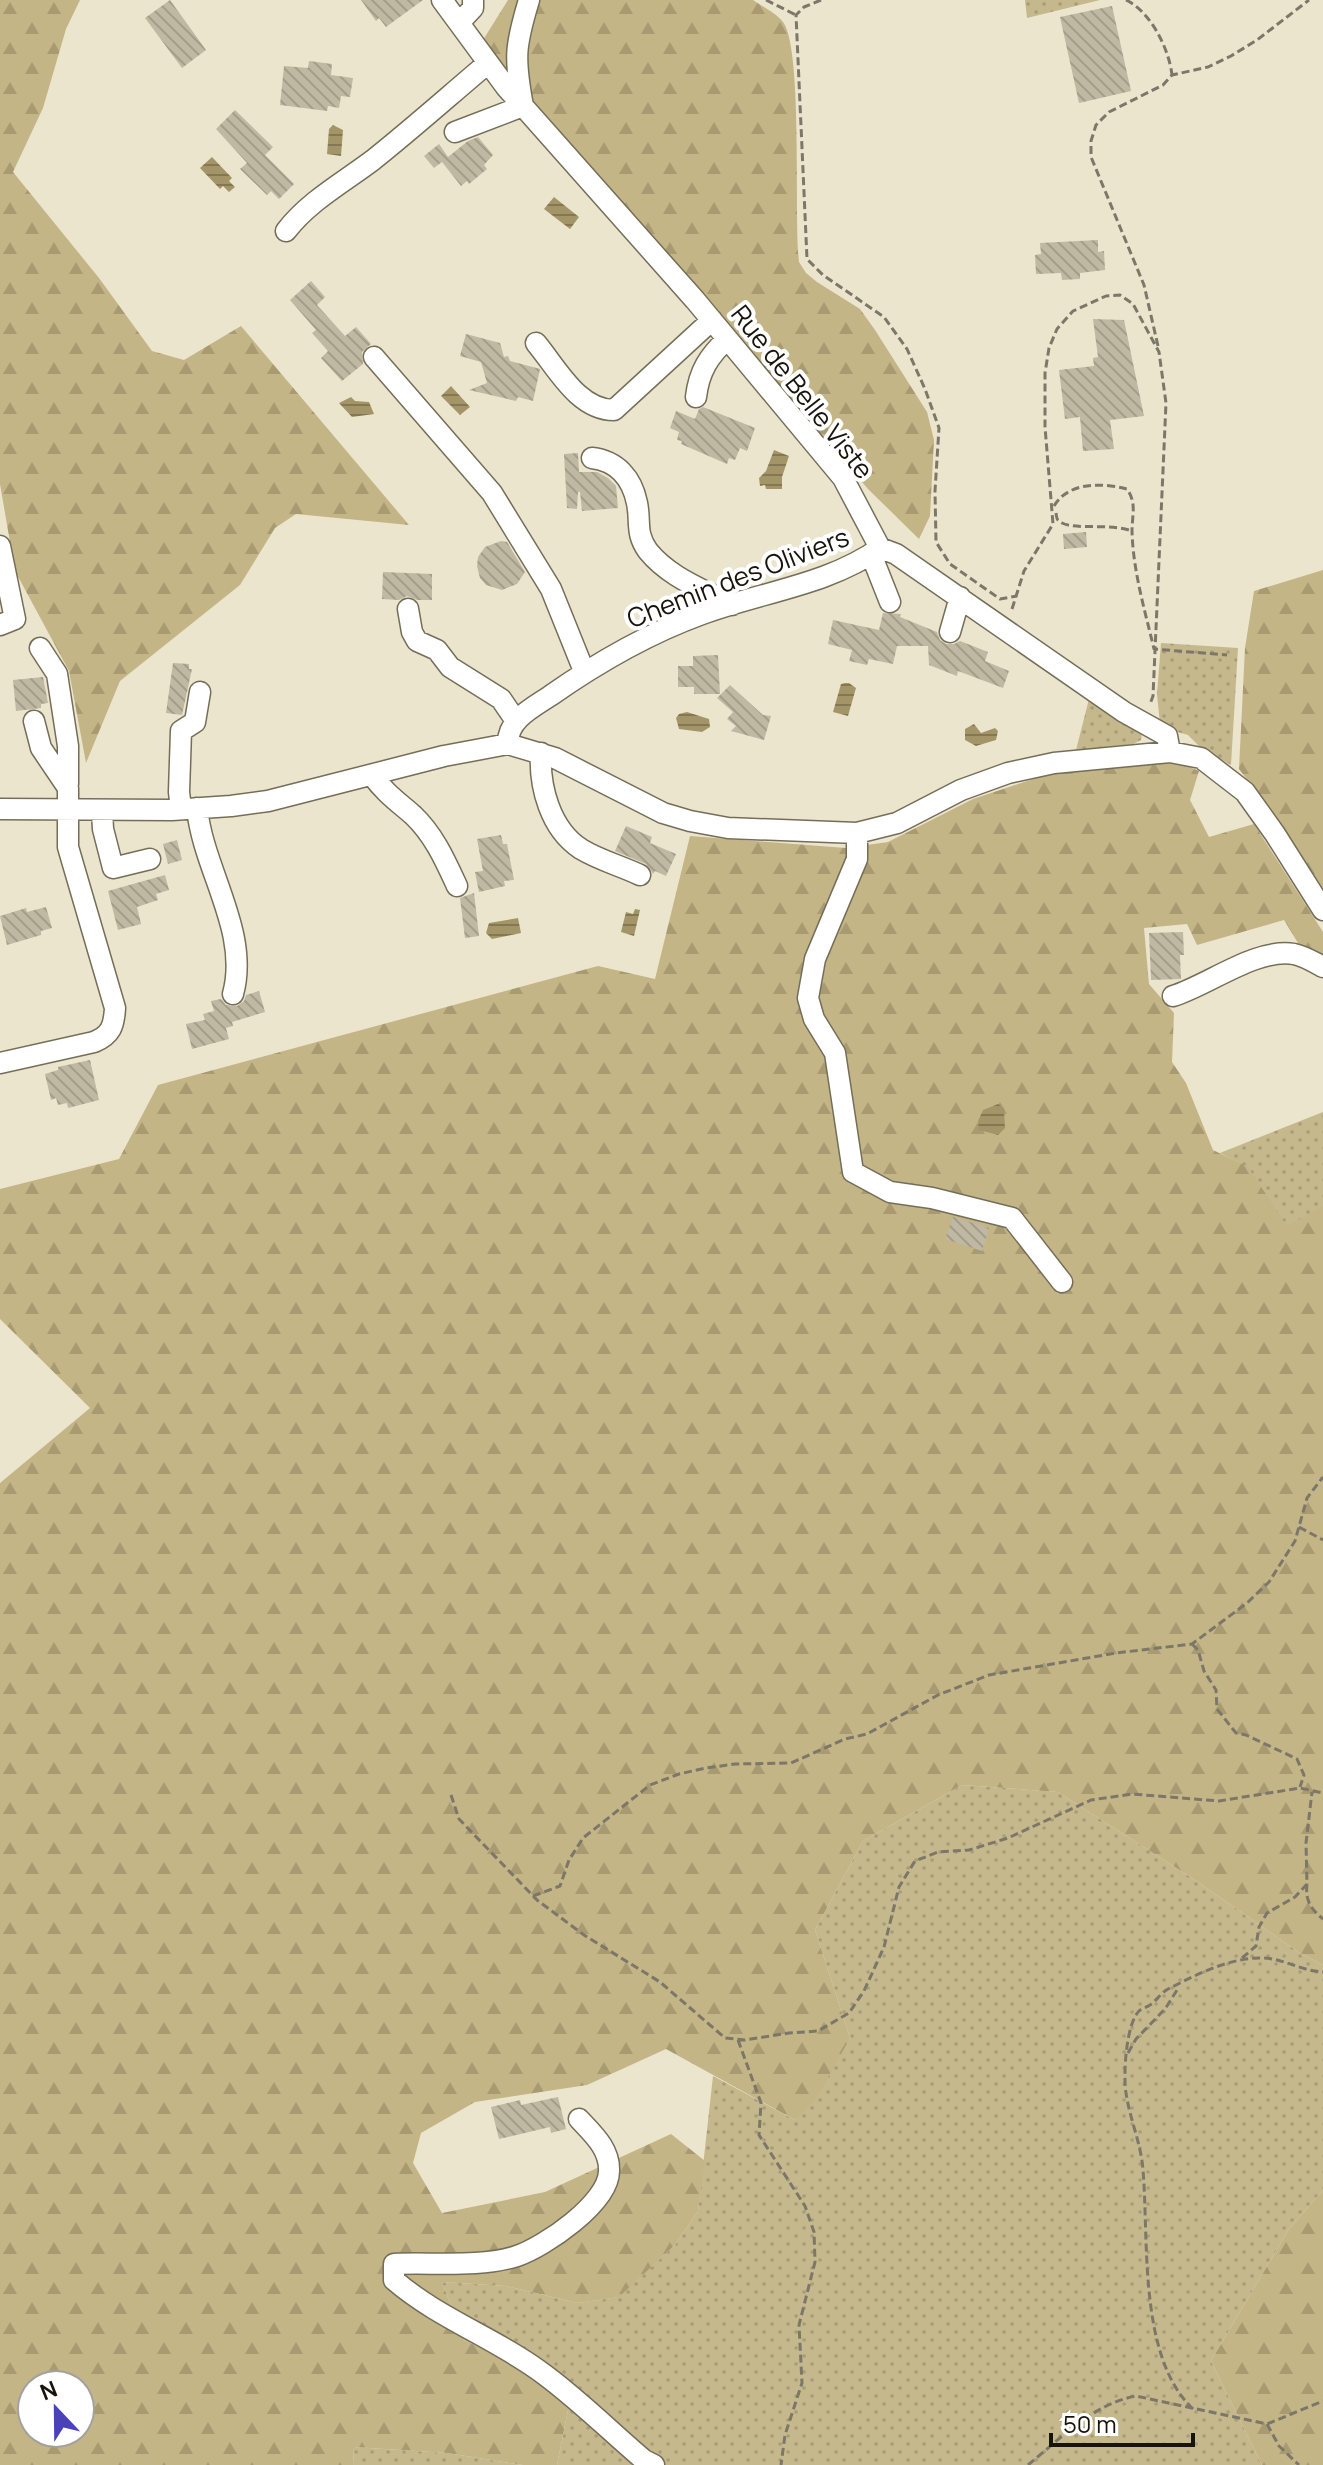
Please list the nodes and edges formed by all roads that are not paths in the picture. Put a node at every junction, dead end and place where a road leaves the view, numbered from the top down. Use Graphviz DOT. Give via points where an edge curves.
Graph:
graph roads {
  1 [pos="442,0"];
  2 [pos="473,0"];
  3 [pos="529,0"];
  4 [pos="459,23"];
  5 [pos="488,63"];
  6 [pos="523,106"];
  7 [pos="455,132"];
  8 [pos="286,231"];
  9 [pos="712,320"];
  10 [pos="727,339"];
  11 [pos="536,343"];
  12 [pos="374,357"];
  13 [pos="696,397"];
  14 [pos="592,458"];
  15 [pos="0,546"];
  16 [pos="875,551"];
  17 [pos="677,576"];
  18 [pos="960,597"];
  19 [pos="890,602"];
  20 [pos="732,605"];
  21 [pos="408,609"];
  22 [pos="0,625"];
  23 [pos="666,630"];
  24 [pos="950,632"];
  25 [pos="40,648"];
  26 [pos="584,671"];
  27 [pos="200,692"];
  28 [pos="34,721"];
  29 [pos="516,721"];
  30 [pos="508,744"];
  31 [pos="1170,752"];
  32 [pos="541,753"];
  33 [pos="372,775"];
  34 [pos="68,788"];
  35 [pos="0,809"];
  36 [pos="189,809"];
  37 [pos="70,810"];
  38 [pos="102,811"];
  39 [pos="857,833"];
  40 [pos="150,859"];
  41 [pos="640,875"];
  42 [pos="457,886"];
  43 [pos="1323,910"];
  44 [pos="1323,967"];
  45 [pos="233,994"];
  46 [pos="1173,996"];
  47 [pos="0,1063"];
  48 [pos="1062,1282"];
  49 [pos="579,2119"];
  50 [pos="654,2465"];
  1 -- 4 [label="street, Rue de Belle Viste"];
  2 -- 4 [label="street" via="473,8"];
  3 -- 6 [label="street" via="516,46"];
  4 -- 5 [label="street, Rue de Belle Viste"];
  5 -- 6 [label="street, Rue de Belle Viste"];
  5 -- 8 [label="street"];
  6 -- 7 [label="street"];
  6 -- 9 [label="street, Rue de Belle Viste"];
  9 -- 10 [label="street, Rue de Belle Viste"];
  9 -- 11 [label="street" via="614,410 601,410 569,385"];
  10 -- 13 [label="street" via="710,355 698,378"];
  10 -- 16 [label="street, Rue de Belle Viste" via="843,478"];
  12 -- 26 [label="street" via="492,493 551,589"];
  14 -- 17 [label="street" via="619,467 637,504 637,527 647,549"];
  15 -- 22 [label="street" via="15,619"];
  16 -- 18 [label="street" via="896,554"];
  16 -- 19 [label="street, Rue de Belle Viste"];
  16 -- 20 [label="street, Chemin des Oliviers" via="849,568"];
  17 -- 20 [label="street"];
  17 -- 23 [label="street" via="685,611"];
  18 -- 24 [label="street"];
  18 -- 31 [label="street" via="1167,736"];
  20 -- 23 [label="street, Chemin des Oliviers"];
  21 -- 29 [label="street" via="417,641 501,699"];
  23 -- 26 [label="street, Chemin des Oliviers"];
  25 -- 34 [label="street" via="57,674 68,746"];
  26 -- 29 [label="street, Chemin des Oliviers"];
  27 -- 36 [label="street" via="195,722 181,731 179,792"];
  28 -- 34 [label="street" via="41,748"];
  29 -- 30 [label="street"];
  30 -- 32 [label="street"];
  30 -- 33 [label="street"];
  31 -- 39 [label="street" via="1054,763 1008,773 897,823"];
  31 -- 43 [label="street" via="1201,758 1245,792"];
  32 -- 39 [label="street" via="690,821 728,828"];
  32 -- 41 [label="street" via="542,790 562,829 579,848"];
  33 -- 36 [label="street" via="268,801"];
  33 -- 42 [label="street" via="433,838"];
  34 -- 37 [label="street"];
  35 -- 37 [label="street"];
  36 -- 38 [label="street"];
  36 -- 45 [label="street" via="238,952"];
  37 -- 38 [label="street"];
  37 -- 47 [label="street" via="68,847 115,1008 114,1024 107,1037 94,1042"];
  38 -- 40 [label="street" via="113,868"];
  39 -- 48 [label="street" via="857,859 815,959 808,998 835,1053 853,1172 890,1192 1012,1218"];
  44 -- 46 [label="street" via="1298,955 1276,954"];
  49 -- 50 [label="street" via="603,2145 610,2173 578,2219 548,2242 515,2257 394,2264 394,2280 416,2299 545,2375"];
}
